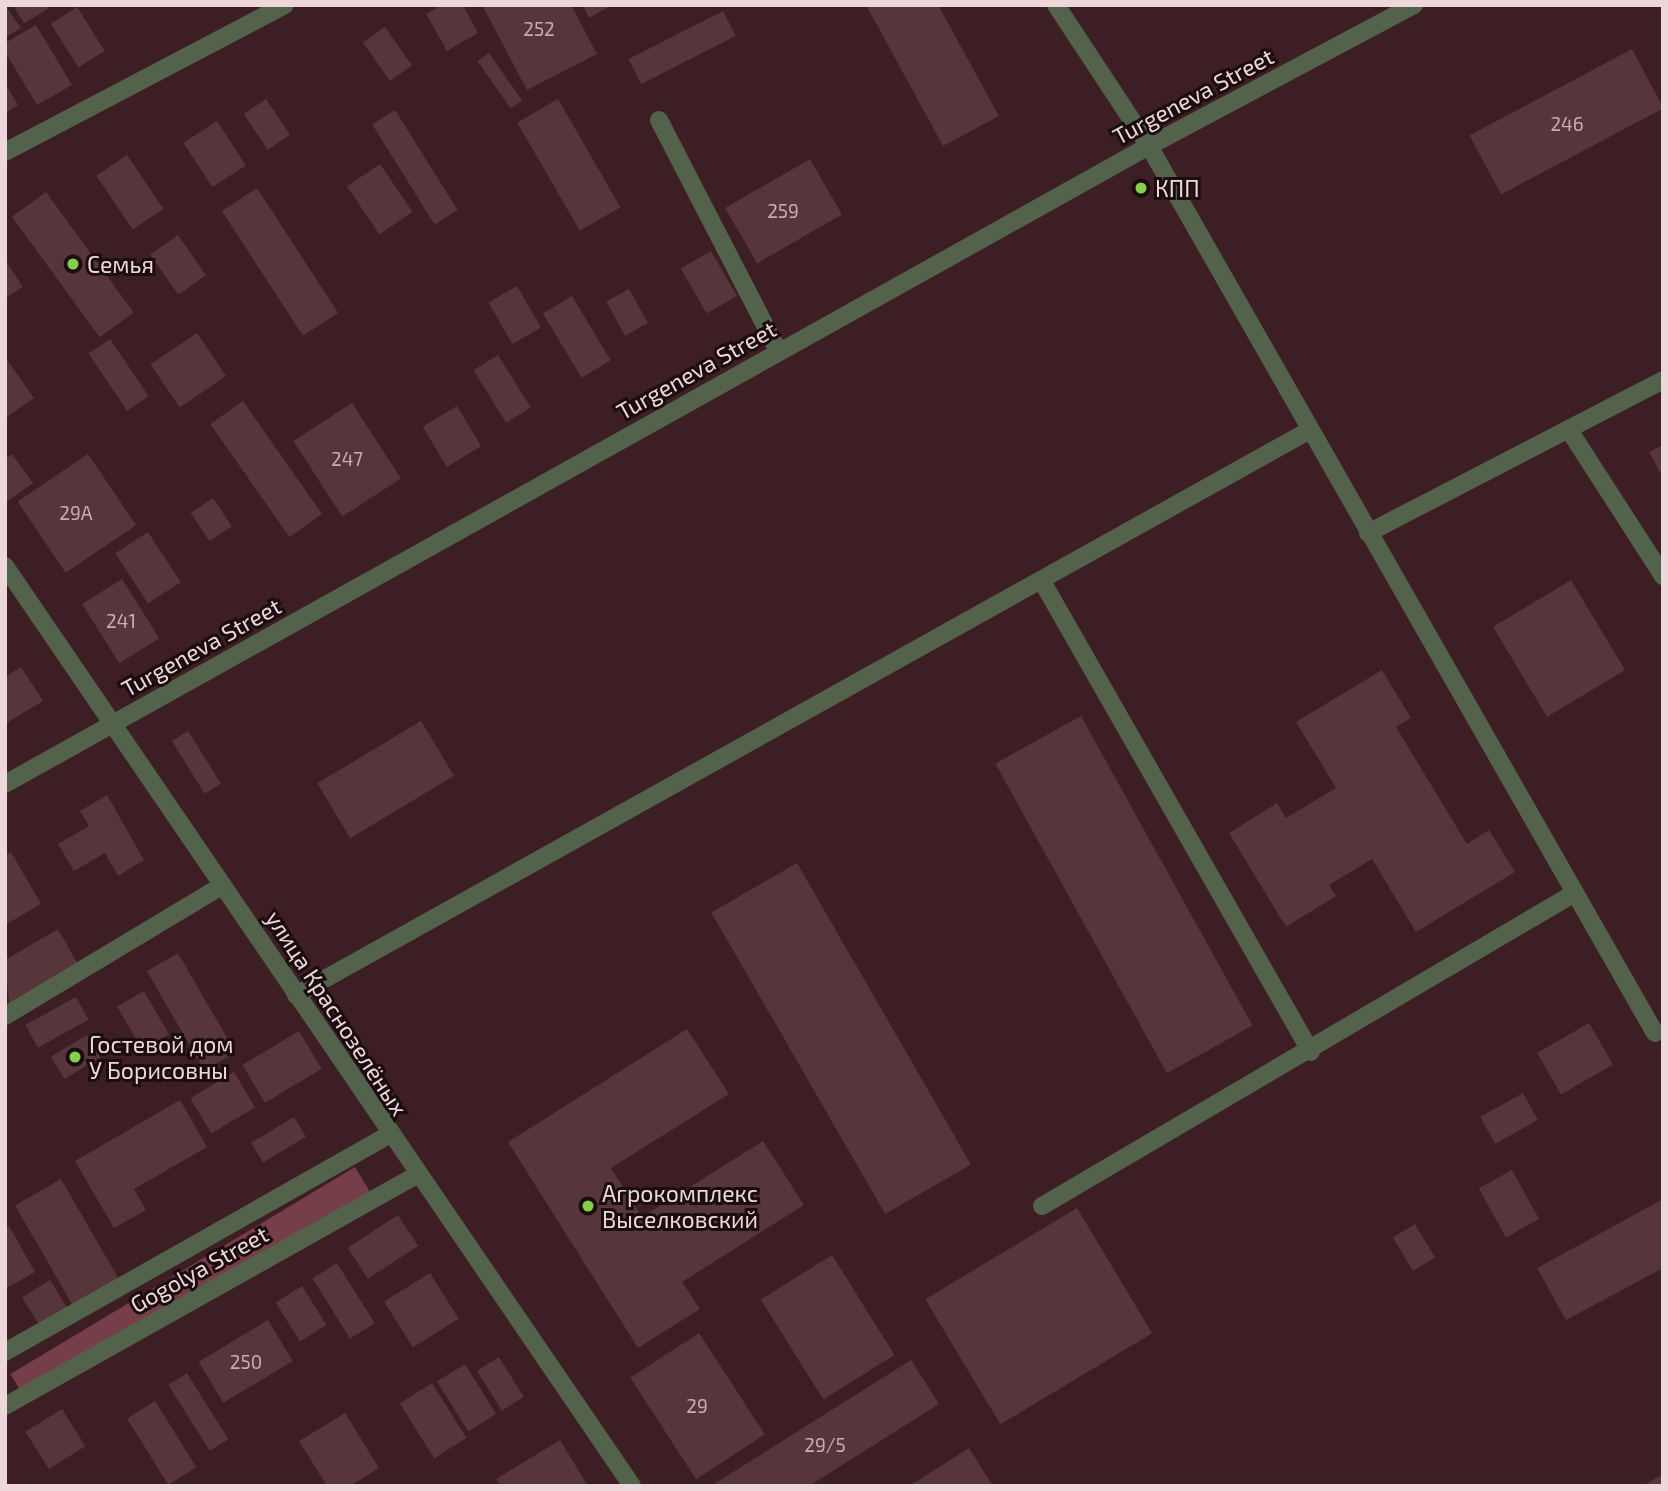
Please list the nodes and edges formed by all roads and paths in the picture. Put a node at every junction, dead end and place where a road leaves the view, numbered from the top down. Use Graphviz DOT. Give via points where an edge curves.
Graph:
graph roads {
  1 [pos="285,5"];
  2 [pos="1056,5"];
  3 [pos="1415,5"];
  4 [pos="659,120"];
  5 [pos="1149,146"];
  6 [pos="5,152"];
  7 [pos="779,352"];
  8 [pos="1663,380"];
  9 [pos="1310,430"];
  10 [pos="1569,430"];
  11 [pos="1368,533"];
  12 [pos="5,566"];
  13 [pos="1663,576"];
  14 [pos="1043,583"];
  15 [pos="114,724"];
  16 [pos="5,784"];
  17 [pos="223,885"];
  18 [pos="1573,894"];
  19 [pos="296,995"];
  20 [pos="5,1016"];
  21 [pos="1655,1033"];
  22 [pos="1311,1052"];
  23 [pos="389,1135"];
  24 [pos="416,1175"];
  25 [pos="1042,1206"];
  26 [pos="5,1352"];
  27 [pos="5,1406"];
  28 [pos="632,1486"];
  1 -- 6 [label="street"];
  2 -- 5 [label="street"];
  3 -- 5 [label="street, Turgeneva Street"];
  4 -- 7 [label="street"];
  5 -- 7 [label="street, Turgeneva Street"];
  5 -- 9 [label="street"];
  7 -- 15 [label="street, Turgeneva Street"];
  8 -- 10 [label="street"];
  9 -- 11 [label="street"];
  9 -- 14 [label="street"];
  10 -- 11 [label="street"];
  10 -- 13 [label="street"];
  11 -- 18 [label="street"];
  12 -- 15 [label="street, улица Краснозелёных"];
  14 -- 19 [label="street"];
  14 -- 22 [label="street"];
  15 -- 16 [label="street, Turgeneva Street"];
  15 -- 17 [label="street, улица Краснозелёных"];
  17 -- 19 [label="street, улица Краснозелёных"];
  17 -- 20 [label="street"];
  18 -- 21 [label="street"];
  18 -- 22 [label="street"];
  19 -- 23 [label="street, улица Краснозелёных"];
  22 -- 25 [label="street"];
  23 -- 24 [label="street, улица Краснозелёных"];
  23 -- 26 [label="street, Gogolya Street"];
  24 -- 27 [label="street, Gogolya Street"];
  24 -- 28 [label="street, улица Краснозелёных"];
}
